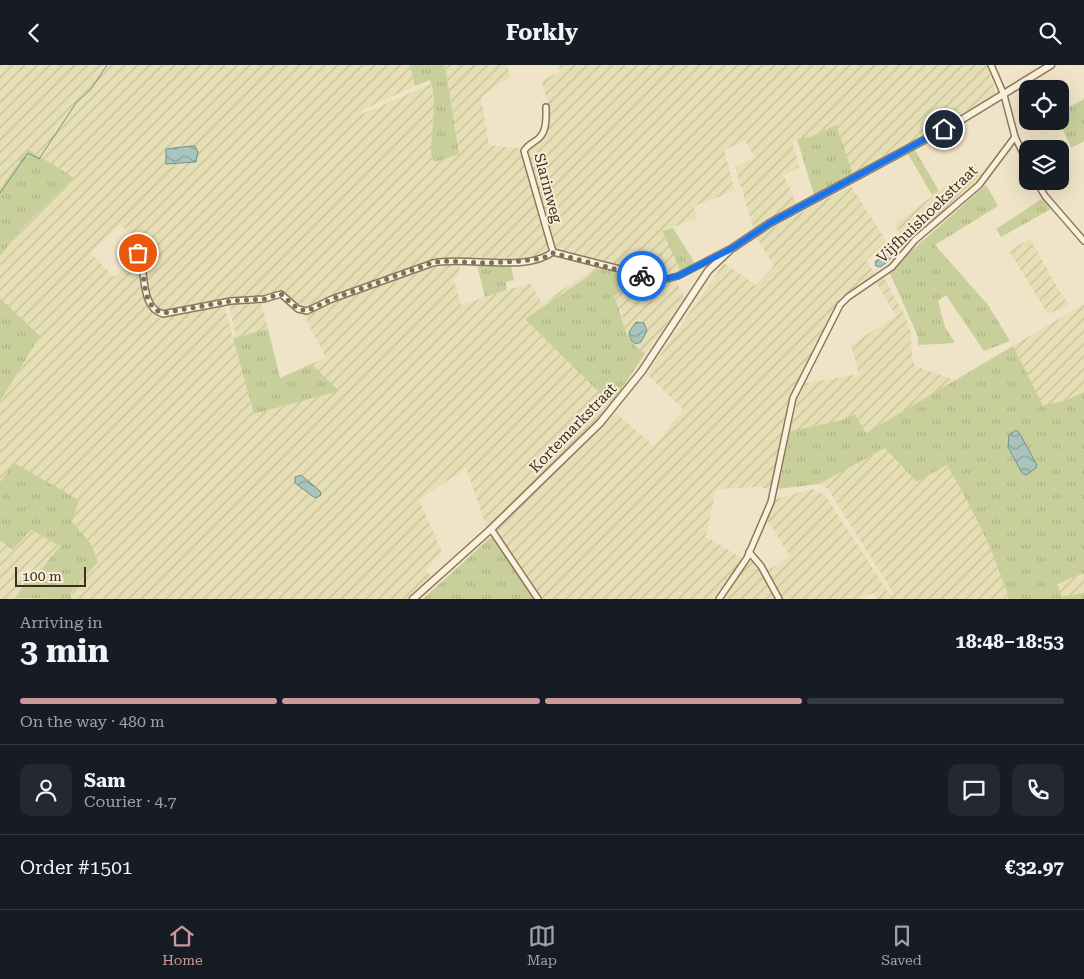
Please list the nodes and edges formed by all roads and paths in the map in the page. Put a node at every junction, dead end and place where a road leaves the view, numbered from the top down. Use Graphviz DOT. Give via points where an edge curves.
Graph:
graph roads {
  1 [pos="991,65"];
  2 [pos="1051,65"];
  3 [pos="1002,93"];
  4 [pos="546,107"];
  5 [pos="1015,137"];
  6 [pos="1019,145"];
  7 [pos="1041,190"];
  8 [pos="1084,241"];
  9 [pos="731,249"];
  10 [pos="138,253"];
  11 [pos="553,253"];
  12 [pos="491,529"];
  13 [pos="750,552"];
  14 [pos="412,599"];
  15 [pos="538,599"];
  16 [pos="719,599"];
  17 [pos="779,599"];
  1 -- 3 [label="street"];
  2 -- 3 [label="street, Kortemarkstraat"];
  3 -- 5 [label="street"];
  3 -- 9 [label="street, Kortemarkstraat" via="770,223"];
  4 -- 11 [label="street, Slarinweg" via="544,131 524,151"];
  5 -- 6 [label="street"];
  5 -- 13 [label="street, Vijfhuishoekstraat" via="979,185 915,241 892,267 840,305 793,398 771,502"];
  7 -- 8 [label="street"];
  9 -- 11 [label="street" via="678,276 663,280"];
  9 -- 12 [label="street, Kortemarkstraat" via="708,271 642,371 600,423"];
  10 -- 11 [label="street" via="150,303 157,312 163,313 281,294 298,309 307,311 432,263 523,261"];
  12 -- 14 [label="street, Kortemarkstraat"];
  12 -- 15 [label="street"];
  13 -- 16 [label="street, Vijfhuishoekstraat"];
  13 -- 17 [label="street"];
}
